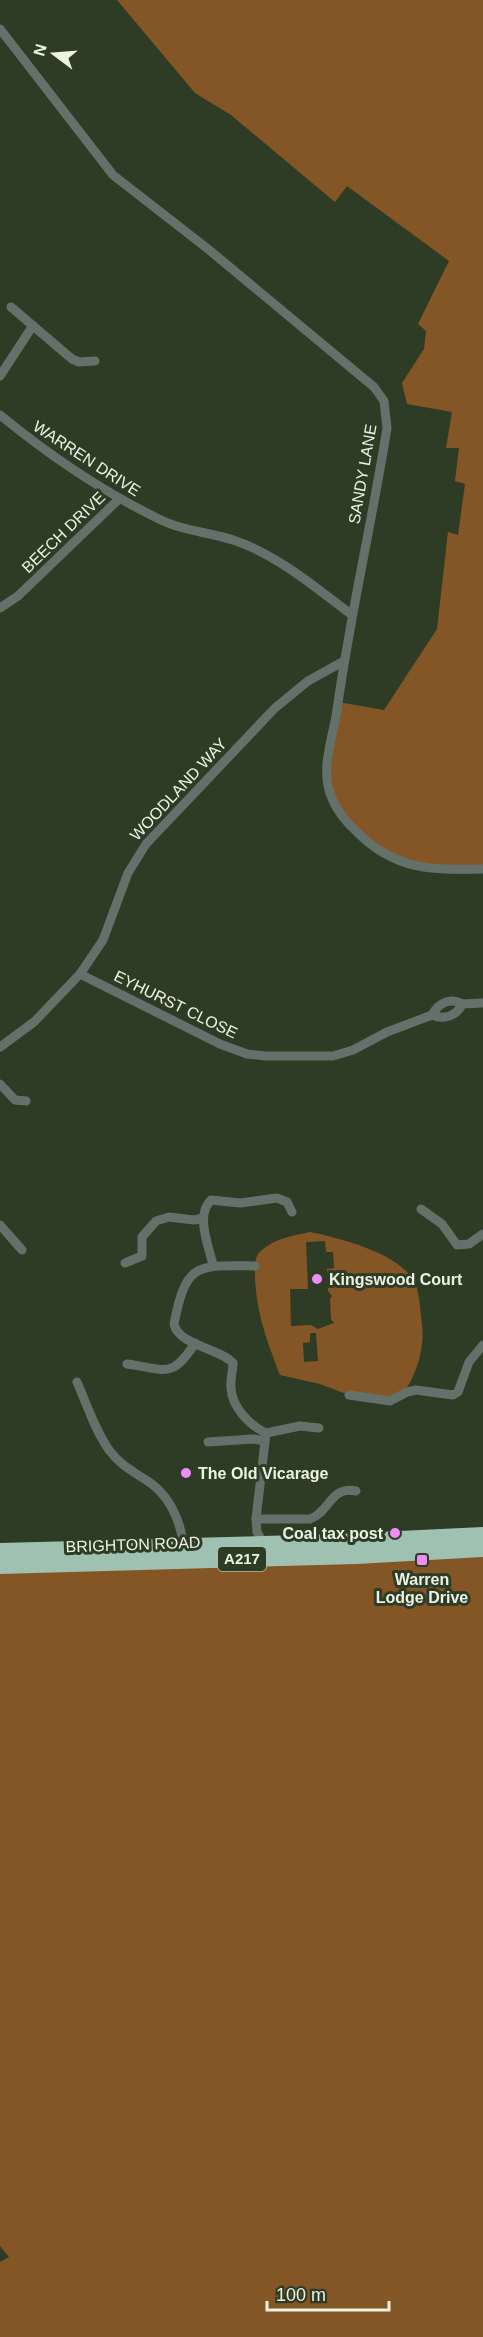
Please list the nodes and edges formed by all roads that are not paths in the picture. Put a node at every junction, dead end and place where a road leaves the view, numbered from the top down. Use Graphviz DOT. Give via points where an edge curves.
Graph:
graph roads {
  1 [pos="0,29"];
  2 [pos="11,307"];
  3 [pos="32,327"];
  4 [pos="95,361"];
  5 [pos="0,376"];
  6 [pos="0,415"];
  7 [pos="119,499"];
  8 [pos="0,608"];
  9 [pos="352,615"];
  10 [pos="344,661"];
  11 [pos="483,869"];
  12 [pos="80,974"];
  13 [pos="483,1003"];
  14 [pos="462,1004"];
  15 [pos="432,1015"];
  16 [pos="0,1047"];
  17 [pos="0,1084"];
  18 [pos="26,1101"];
  19 [pos="421,1209"];
  20 [pos="292,1212"];
  21 [pos="203,1218"];
  22 [pos="0,1225"];
  23 [pos="483,1234"];
  24 [pos="22,1250"];
  25 [pos="125,1263"];
  26 [pos="213,1265"];
  27 [pos="255,1266"];
  28 [pos="195,1343"];
  29 [pos="483,1345"];
  30 [pos="127,1364"];
  31 [pos="77,1382"];
  32 [pos="349,1395"];
  33 [pos="319,1428"];
  34 [pos="266,1437"];
  35 [pos="208,1442"];
  36 [pos="356,1491"];
  37 [pos="256,1519"];
  38 [pos="483,1535"];
  39 [pos="264,1544"];
  40 [pos="184,1546"];
  41 [pos="483,1549"];
  42 [pos="0,1551"];
  43 [pos="0,1566"];
  1 -- 9 [label="street, SANDY LANE" via="113,175 374,387 384,401 387,428"];
  2 -- 3 [label="street"];
  3 -- 4 [label="street" via="72,359"];
  3 -- 5 [label="street"];
  6 -- 7 [label="street, WARREN DRIVE"];
  7 -- 8 [label="street, BEECH DRIVE" via="18,596"];
  7 -- 9 [label="street, WARREN DRIVE" via="164,522 259,550"];
  9 -- 10 [label="street, SANDY LANE"];
  10 -- 11 [label="street, SANDY LANE" via="327,769 331,796 344,819 365,840 405,864 435,870"];
  10 -- 12 [label="street, WOODLAND WAY" via="308,681 274,708 146,844 128,873 103,940"];
  12 -- 15 [label="street, EYHURST CLOSE" via="247,1054 333,1056"];
  12 -- 16 [label="street, WOODLAND WAY" via="34,1022"];
  13 -- 14 [label="street, EYHURST CLOSE"];
  14 -- 15 [label="street, EYHURST CLOSE" via="453,1015"];
  14 -- 15 [label="street, EYHURST CLOSE" via="449,1001"];
  17 -- 18 [label="street" via="15,1100"];
  19 -- 23 [label="street" via="442,1224 457,1245 469,1244"];
  20 -- 21 [label="street" via="288,1202 277,1198 240,1203 215,1199 208,1202"];
  21 -- 25 [label="street" via="168,1217 156,1221 142,1237 142,1256"];
  21 -- 26 [label="street"];
  22 -- 24 [label="street"];
  26 -- 27 [label="street"];
  26 -- 28 [label="street" via="199,1269 186,1281 175,1320 176,1331"];
  28 -- 30 [label="street" via="184,1361 173,1368 160,1370"];
  28 -- 34 [label="street" via="230,1359 233,1396 248,1421"];
  29 -- 32 [label="street" via="469,1362 458,1392 453,1395 416,1390 390,1401"];
  31 -- 40 [label="street" via="110,1451 169,1502"];
  33 -- 34 [label="street" via="300,1426"];
  34 -- 35 [label="street"];
  34 -- 37 [label="street"];
  36 -- 37 [label="street" via="339,1492 310,1519"];
  37 -- 39 [label="street" via="257,1532"];
  38 -- 39 [label="highway, BRIGHTON ROAD / A217"];
  39 -- 40 [label="highway, BRIGHTON ROAD / A217"];
  40 -- 42 [label="highway, BRIGHTON ROAD / A217"];
  41 -- 43 [label="highway, BRIGHTON ROAD / A217" via="356,1557"];
}
